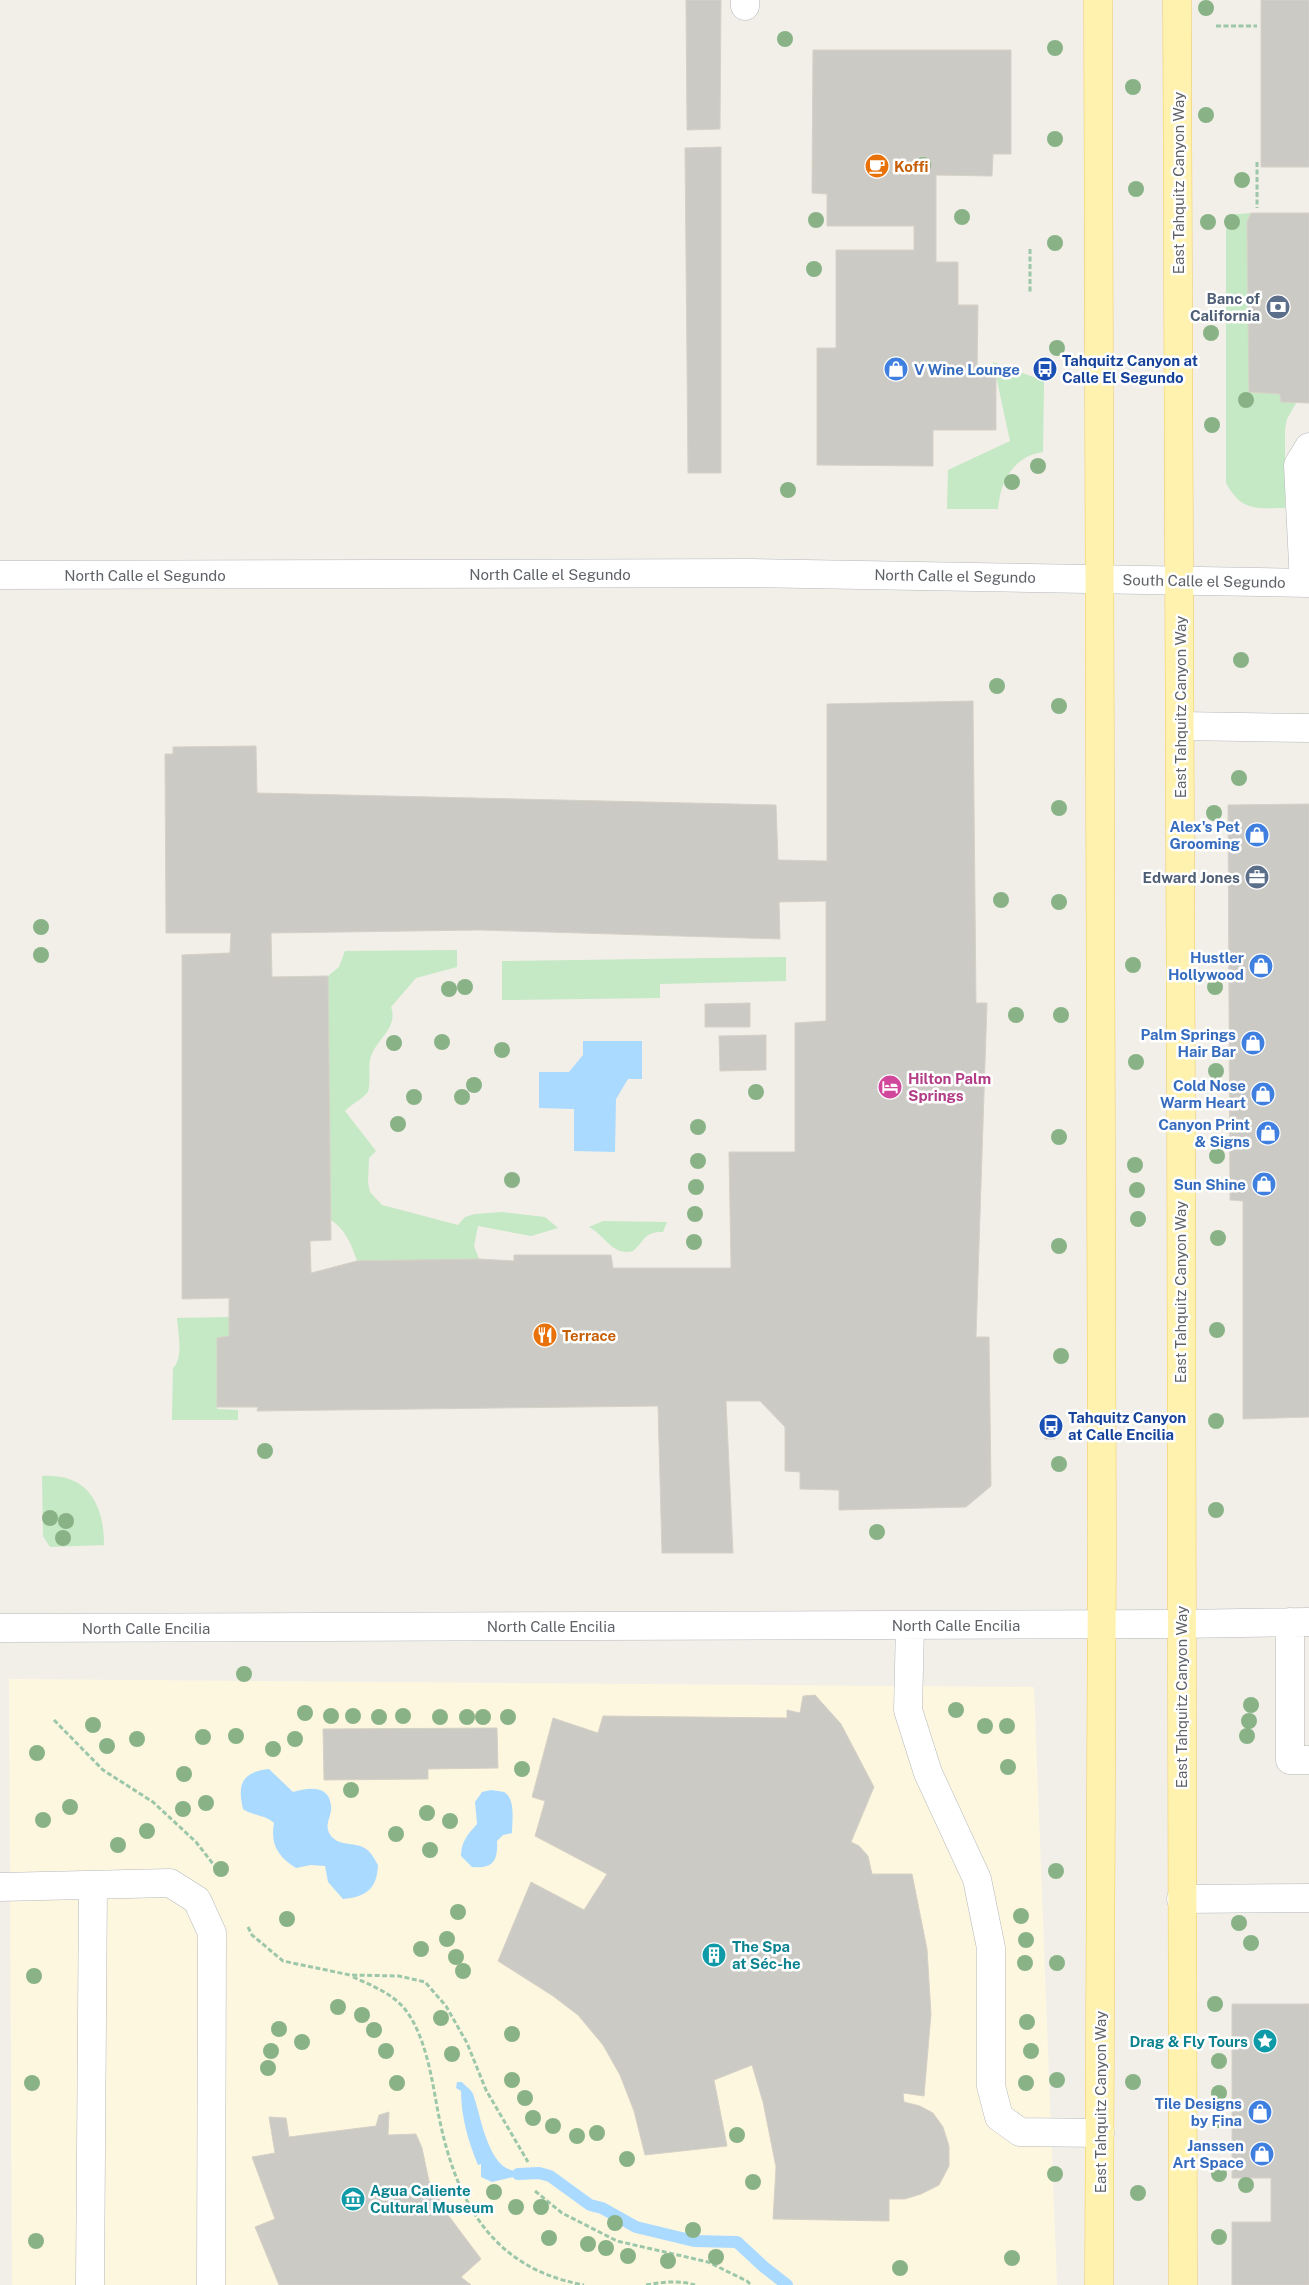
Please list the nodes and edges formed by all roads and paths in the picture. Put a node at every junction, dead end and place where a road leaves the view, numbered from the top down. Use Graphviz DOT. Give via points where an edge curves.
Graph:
graph roads {
  1 [pos="1098,0"];
  2 [pos="1177,0"];
  3 [pos="1216,26"];
  4 [pos="1257,26"];
  5 [pos="1257,162"];
  6 [pos="1257,208"];
  7 [pos="1030,249"];
  8 [pos="1030,292"];
  9 [pos="1309,447"];
  10 [pos="0,575"];
  11 [pos="1100,579"];
  12 [pos="1180,582"];
  13 [pos="1307,583"];
  14 [pos="1180,726"];
  15 [pos="1309,728"];
  16 [pos="1299,1622"];
  17 [pos="1102,1624"];
  18 [pos="1180,1624"];
  19 [pos="910,1625"];
  20 [pos="0,1628"];
  21 [pos="54,1720"];
  22 [pos="1309,1760"];
  23 [pos="219,1873"];
  24 [pos="93,1885"];
  25 [pos="0,1887"];
  26 [pos="1309,1898"];
  27 [pos="1181,1899"];
  28 [pos="245,1919"];
  29 [pos="350,1975"];
  30 [pos="1100,2133"];
  31 [pos="528,2162"];
  32 [pos="535,2191"];
  33 [pos="90,2285"];
  34 [pos="212,2285"];
  35 [pos="584,2285"];
  36 [pos="646,2285"];
  37 [pos="695,2285"];
  38 [pos="751,2285"];
  39 [pos="1099,2285"];
  40 [pos="1183,2285"];
  1 -- 11 [label="main road, East Tahquitz Canyon Way"];
  2 -- 12 [label="main road, East Tahquitz Canyon Way"];
  3 -- 4 [label="path"];
  5 -- 6 [label="path"];
  7 -- 8 [label="path"];
  9 -- 13 [label="street" via="1298,465"];
  10 -- 11 [label="street, North Calle el Segundo" via="751,572"];
  11 -- 12 [label="street, South Calle el Segundo"];
  11 -- 17 [label="main road, East Tahquitz Canyon Way"];
  12 -- 13 [label="street, South Calle el Segundo"];
  12 -- 14 [label="main road, East Tahquitz Canyon Way"];
  14 -- 15 [label="street"];
  14 -- 18 [label="main road, East Tahquitz Canyon Way"];
  16 -- 18 [label="street, North Calle Encilia"];
  16 -- 22 [label="street" via="1290,1760"];
  17 -- 18 [label="street, North Calle Encilia"];
  17 -- 19 [label="street, North Calle Encilia"];
  17 -- 30 [label="main road, East Tahquitz Canyon Way"];
  18 -- 27 [label="main road, East Tahquitz Canyon Way"];
  19 -- 20 [label="street, North Calle Encilia"];
  19 -- 30 [label="street" via="908,1710 928,1773 977,1879 991,1948 991,2086 999,2117 1020,2132"];
  21 -- 23 [label="path" via="103,1770 153,1802 196,1842"];
  24 -- 25 [label="street"];
  24 -- 33 [label="street"];
  24 -- 34 [label="street" via="170,1883 197,1900 212,1933"];
  26 -- 27 [label="street"];
  27 -- 40 [label="main road, East Tahquitz Canyon Way"];
  28 -- 29 [label="path" via="252,1935 283,1961"];
  29 -- 31 [label="path" via="400,1976 425,1982 446,2006 467,2043 495,2107"];
  29 -- 35 [label="path" via="394,1998 416,2027 432,2078 448,2159 460,2189 483,2228 506,2251 530,2268"];
  30 -- 39 [label="main road, East Tahquitz Canyon Way"];
  32 -- 38 [label="path" via="562,2213 616,2241 708,2262"];
  36 -- 37 [label="path" via="663,2282"];
}
